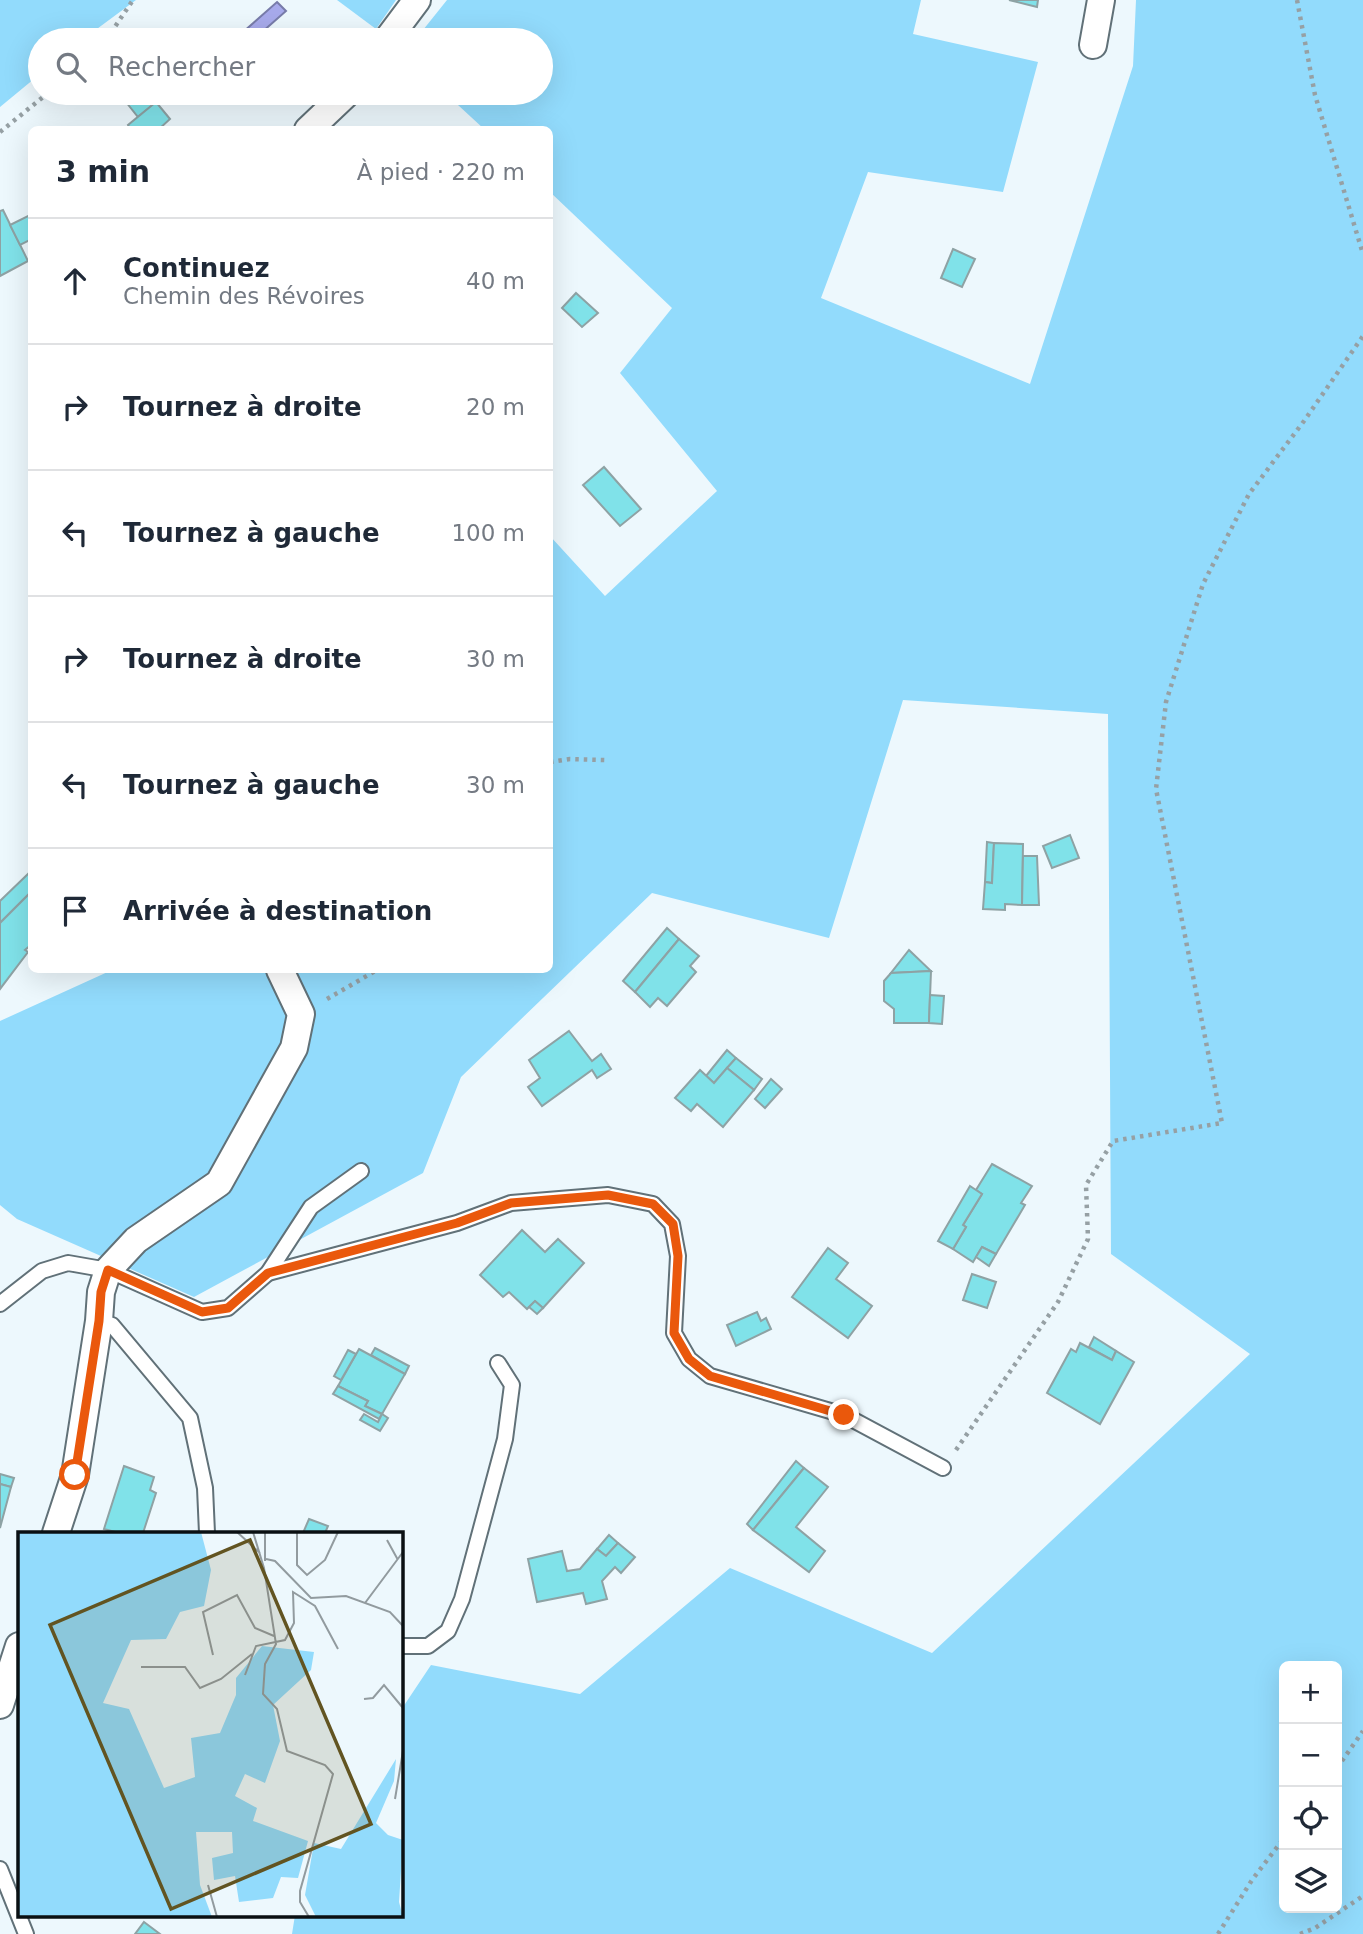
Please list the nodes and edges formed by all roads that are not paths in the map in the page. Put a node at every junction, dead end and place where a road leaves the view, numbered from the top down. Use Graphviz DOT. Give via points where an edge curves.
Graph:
graph roads {
  1 [pos="417,0"];
  2 [pos="1101,0"];
  3 [pos="396,28"];
  4 [pos="1093,45"];
  5 [pos="334,105"];
  6 [pos="312,126"];
  7 [pos="281,973"];
  8 [pos="361,1171"];
  9 [pos="108,1270"];
  10 [pos="268,1273"];
  11 [pos="0,1304"];
  12 [pos="99,1321"];
  13 [pos="498,1363"];
  14 [pos="943,1468"];
  15 [pos="56,1532"];
  16 [pos="206,1532"];
  17 [pos="402,1646"];
  18 [pos="18,1649"];
  19 [pos="0,1705"];
  20 [pos="0,1869"];
  21 [pos="18,1914"];
  22 [pos="19,1916"];
  23 [pos="26,1934"];
  1 -- 3 [label="street"];
  2 -- 4 [label="street"];
  5 -- 6 [label="street"];
  7 -- 9 [label="street" via="301,1014 294,1048 219,1183 136,1240"];
  8 -- 10 [label="lane" via="311,1207"];
  9 -- 10 [label="lane" via="202,1312 228,1308"];
  9 -- 11 [label="lane" via="68,1263 42,1271"];
  9 -- 12 [label="street"];
  10 -- 14 [label="lane" via="457,1223 511,1203 608,1195 653,1204 673,1224 678,1256 674,1333 689,1359 710,1376 844,1415"];
  12 -- 15 [label="street" via="75,1475"];
  12 -- 16 [label="lane" via="112,1325 190,1418 205,1488"];
  13 -- 17 [label="lane" via="512,1385 507,1425 463,1599 448,1631 428,1646"];
  18 -- 19 [label="street"];
  20 -- 21 [label="lane"];
  22 -- 23 [label="lane"];
}
